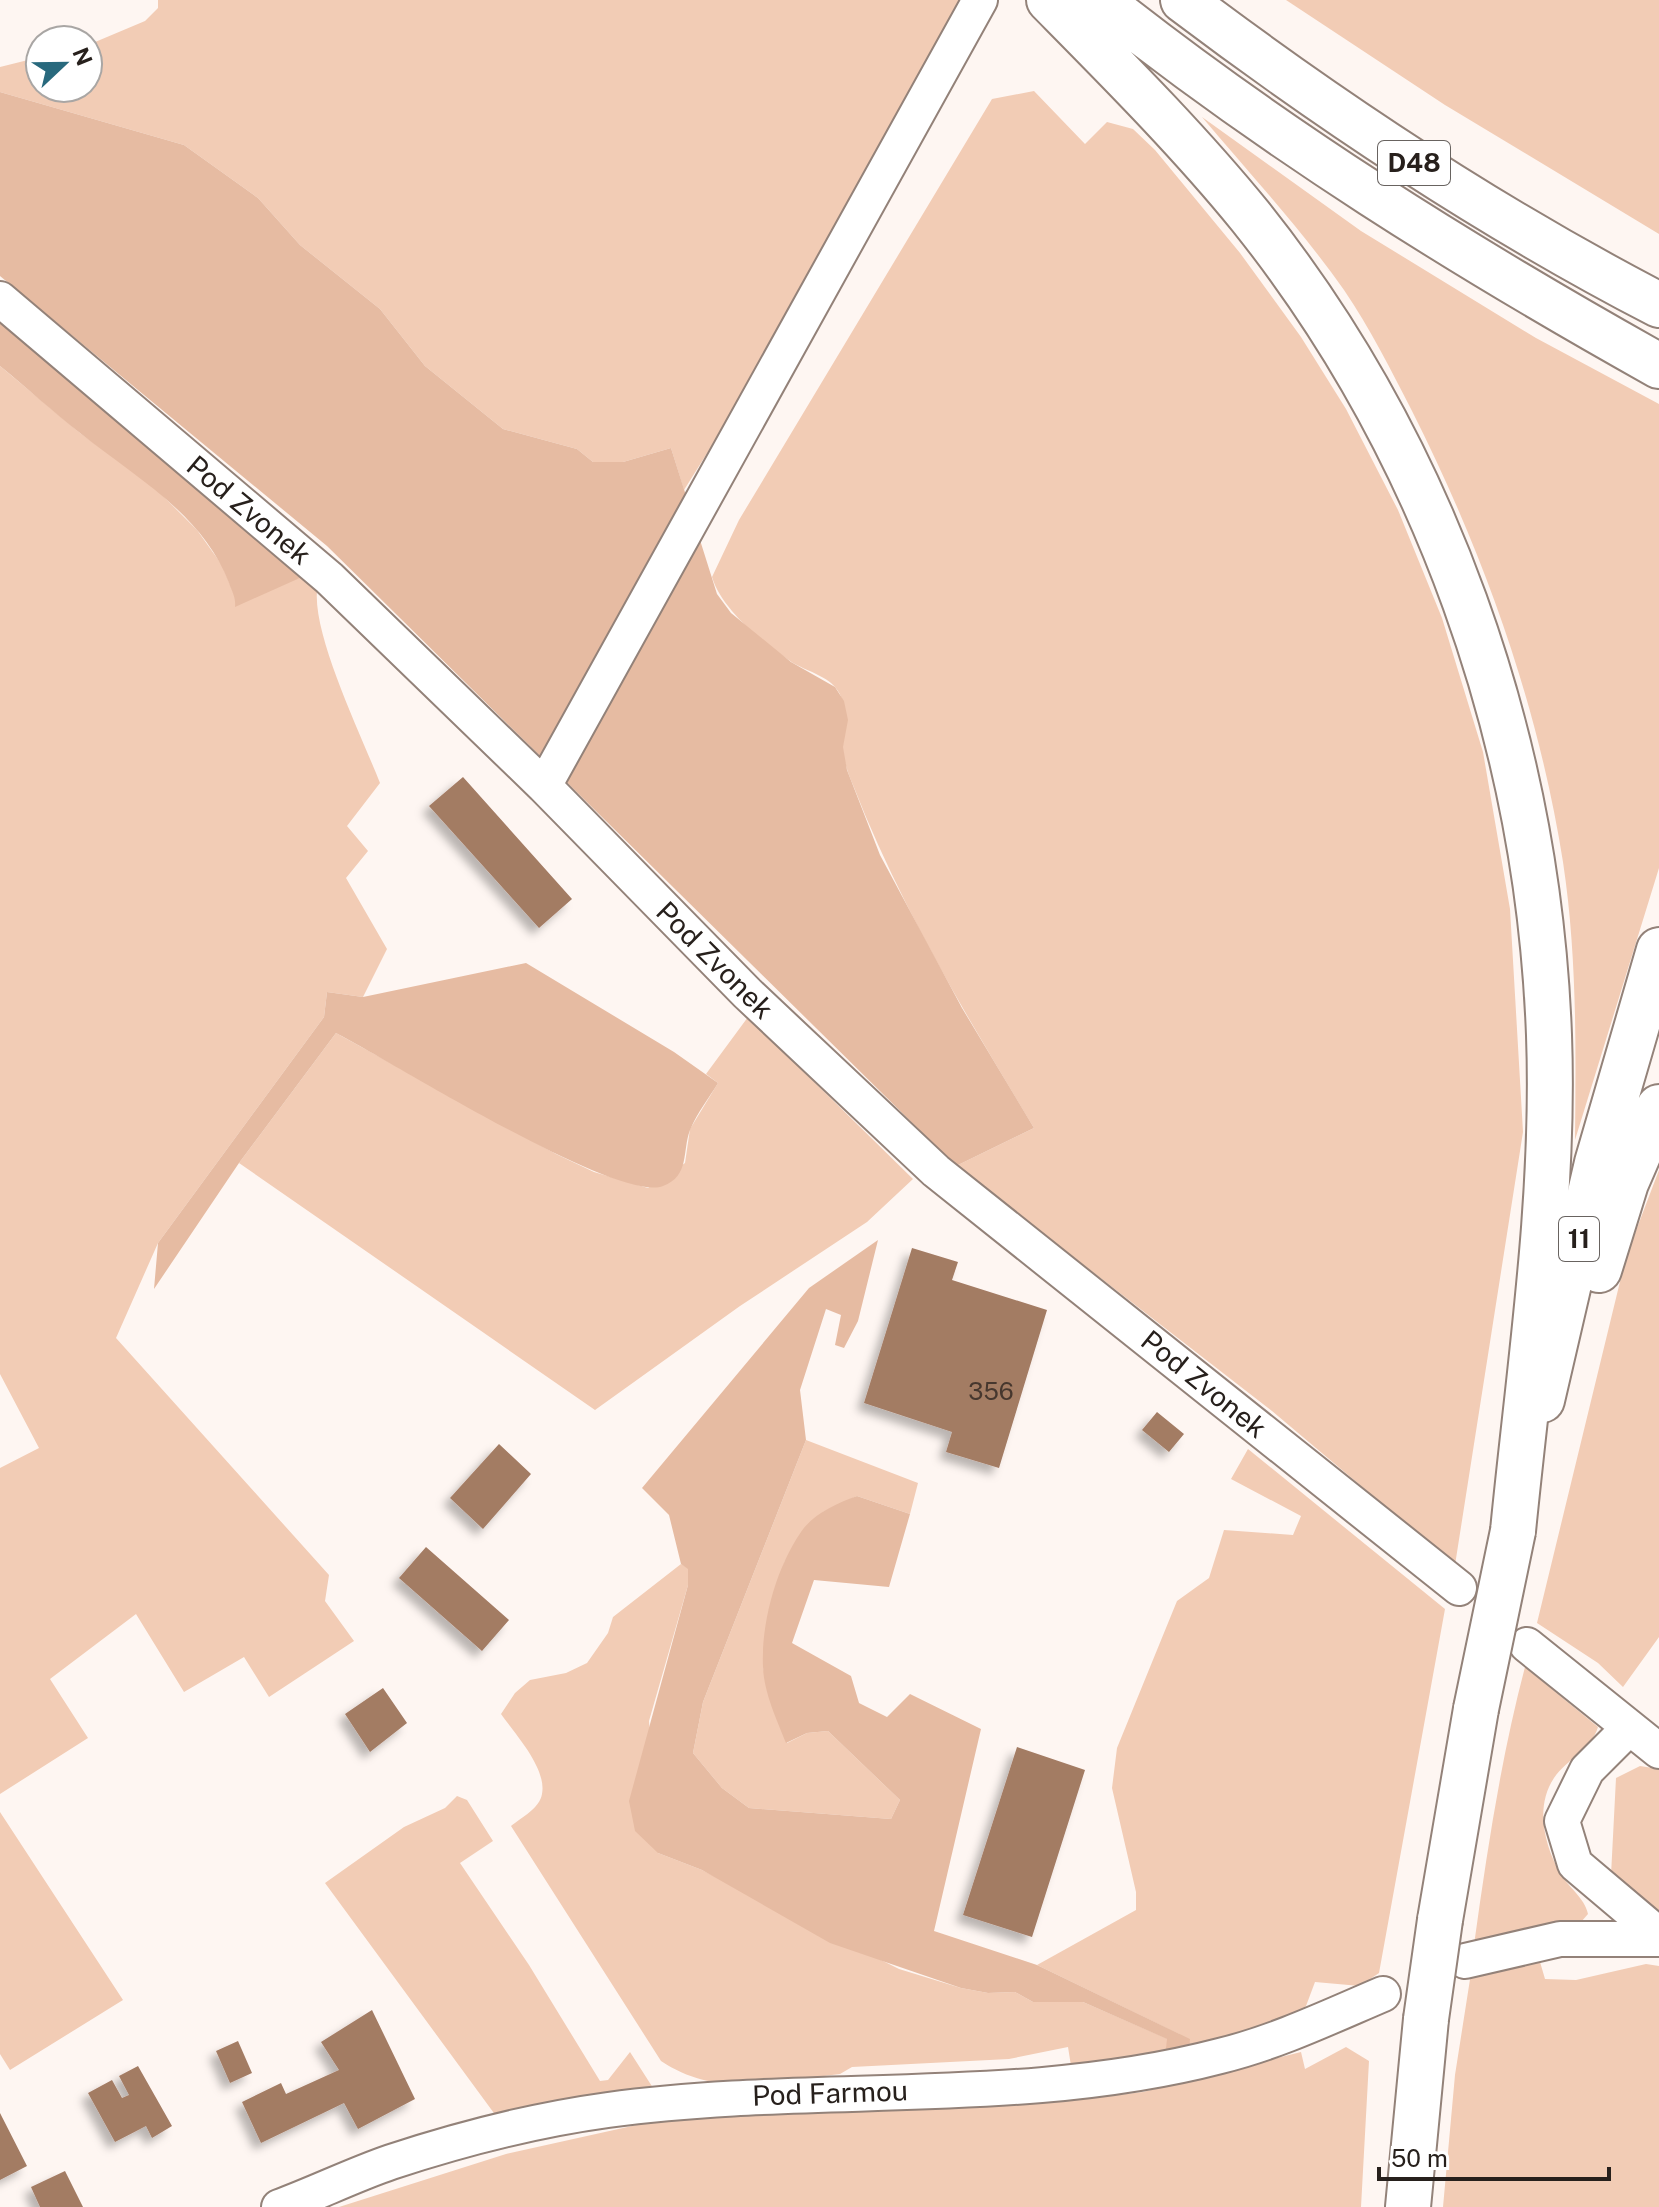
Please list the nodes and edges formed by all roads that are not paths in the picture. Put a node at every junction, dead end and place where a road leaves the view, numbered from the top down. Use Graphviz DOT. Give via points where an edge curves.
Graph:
graph roads {
  1 [pos="980,0"];
  2 [pos="1049,0"];
  3 [pos="1100,0"];
  4 [pos="1183,0"];
  5 [pos="0,299"];
  6 [pos="1659,305"];
  7 [pos="1659,366"];
  8 [pos="544,786"];
  9 [pos="1659,950"];
  10 [pos="1659,1107"];
  11 [pos="1513,1531"];
  12 [pos="1459,1588"];
  13 [pos="1527,1645"];
  14 [pos="1629,1728"];
  15 [pos="1659,1751"];
  16 [pos="1659,1937"];
  17 [pos="1465,1961"];
  18 [pos="1383,1994"];
  19 [pos="279,2207"];
  20 [pos="1408,2207"];
  1 -- 8 [label="street"];
  2 -- 11 [label="main road" via="1179,133 1317,308 1375,404 1425,503 1467,605 1500,711 1538,897 1549,1038 1541,1257"];
  3 -- 7 [label="main road, D48" via="1251,114 1397,213"];
  4 -- 6 [label="main road, D48" via="1425,170 1574,261"];
  5 -- 8 [label="street, Pod Zvonek" via="329,578"];
  8 -- 12 [label="street, Pod Zvonek" via="747,993 936,1171"];
  9 -- 11 [label="main road, 11" via="1597,1163"];
  10 -- 11 [label="main road, 11" via="1626,1183"];
  11 -- 20 [label="main road, 11, bridge" via="1440,1920"];
  13 -- 14 [label="street"];
  14 -- 15 [label="street"];
  14 -- 16 [label="street" via="1587,1770 1562,1821 1575,1864"];
  16 -- 17 [label="street" via="1560,1939"];
  18 -- 19 [label="street, Pod Farmou" via="1268,2043 1116,2076 980,2088 672,2102 529,2124 389,2163"];
}
